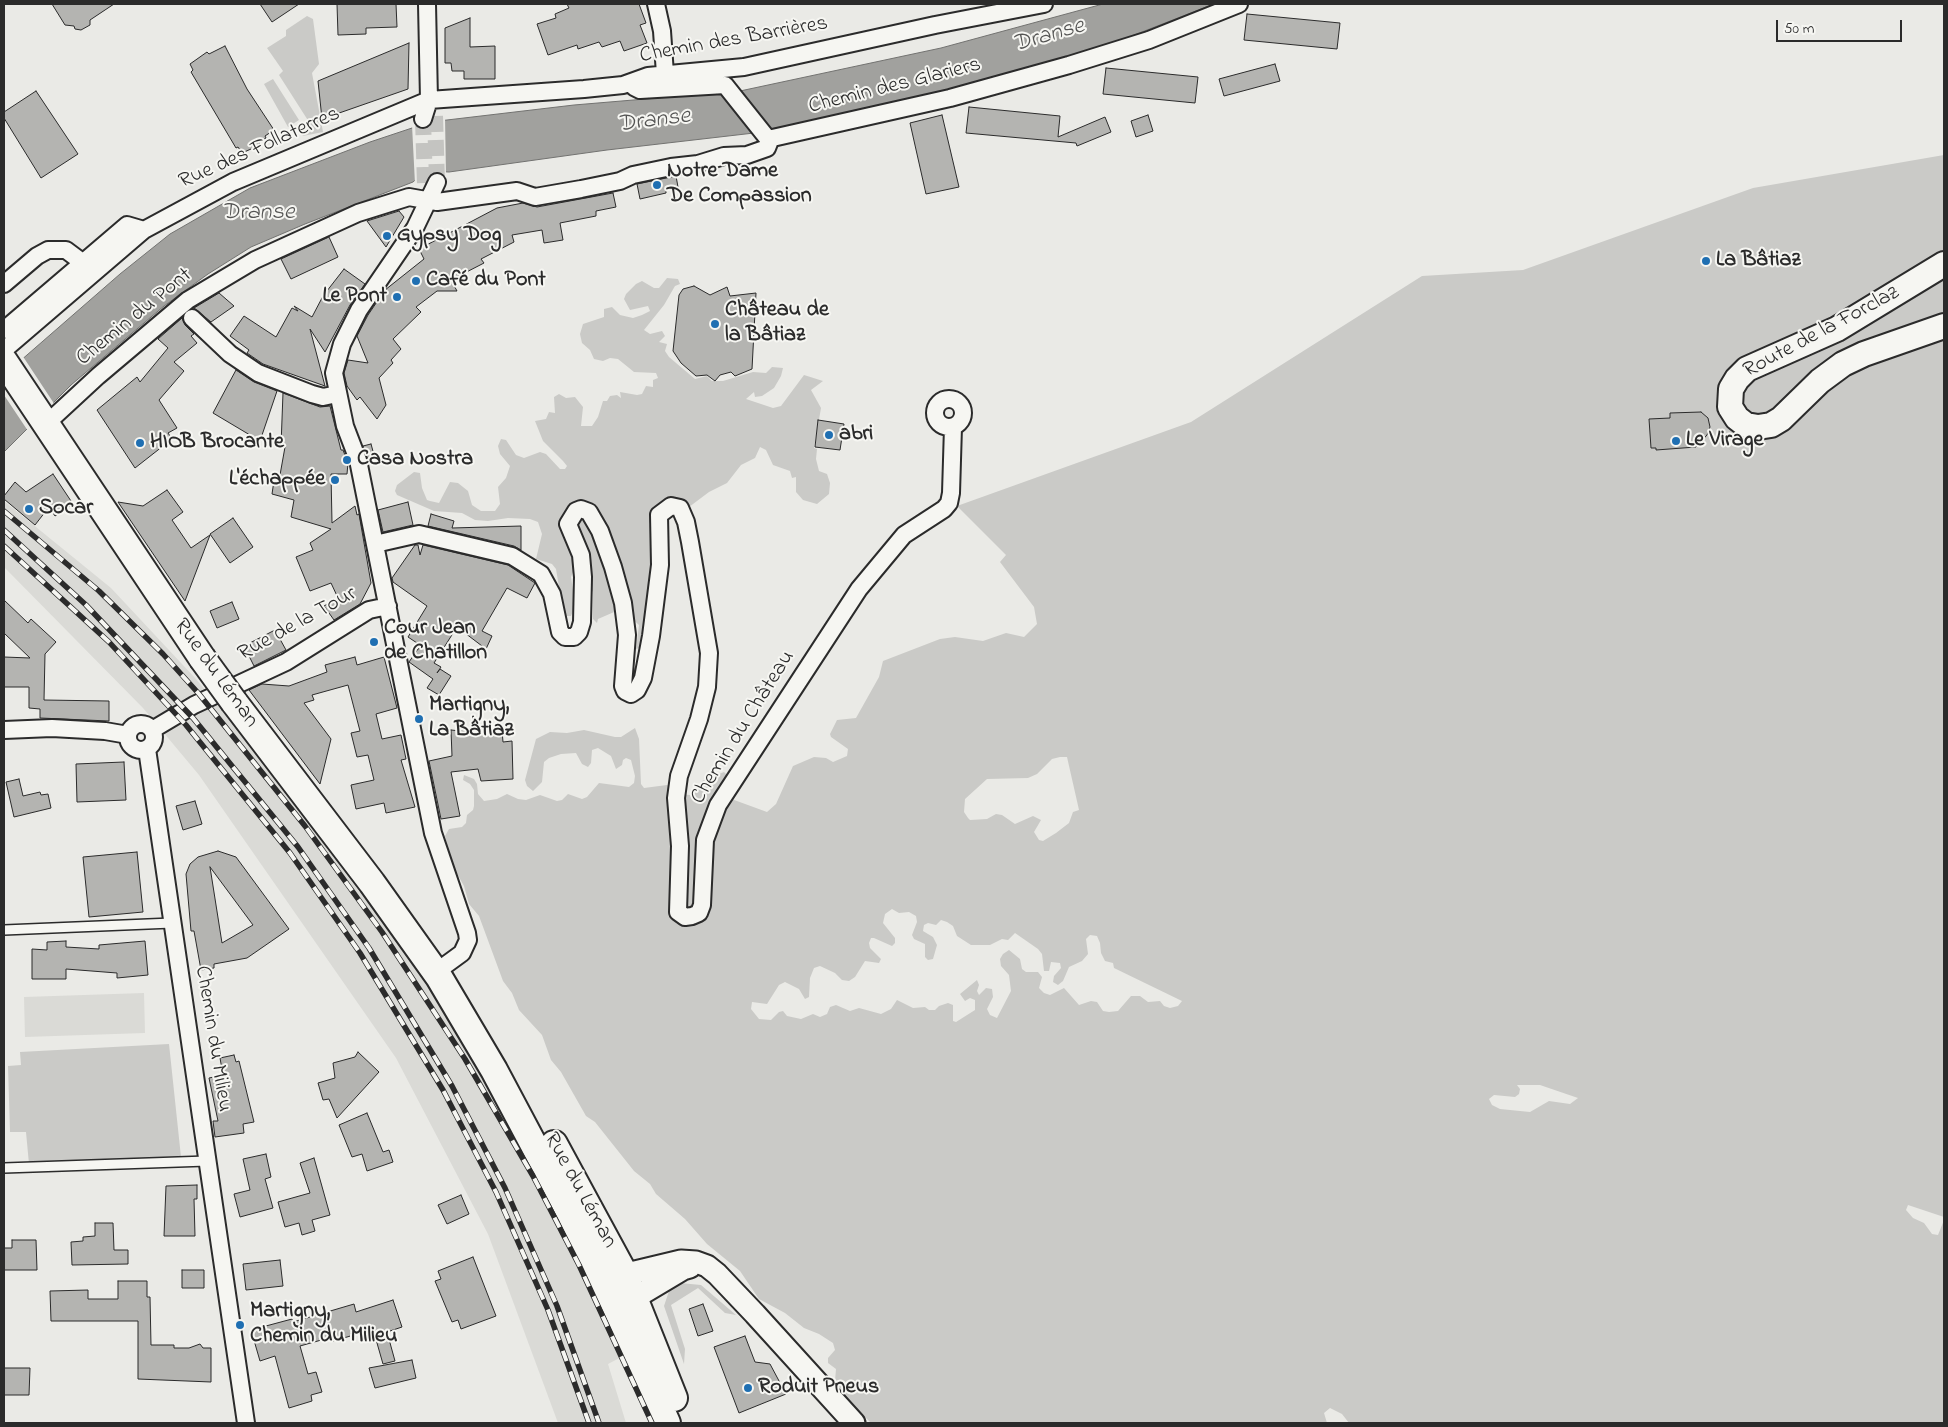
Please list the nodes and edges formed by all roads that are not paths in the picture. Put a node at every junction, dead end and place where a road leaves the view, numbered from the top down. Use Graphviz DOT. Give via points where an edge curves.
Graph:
graph roads {
  1 [pos="427,4"];
  2 [pos="656,4"];
  3 [pos="1044,4"];
  4 [pos="1239,4"];
  5 [pos="665,74"];
  6 [pos="632,82"];
  7 [pos="428,100"];
  8 [pos="429,118"];
  9 [pos="768,139"];
  10 [pos="430,189"];
  11 [pos="144,230"];
  12 [pos="82,262"];
  13 [pos="1944,264"];
  14 [pos="4,284"];
  15 [pos="192,318"];
  16 [pos="1944,326"];
  17 [pos="4,330"];
  18 [pos="4,350"];
  19 [pos="4,362"];
  20 [pos="338,394"];
  21 [pos="44,423"];
  22 [pos="953,427"];
  23 [pos="375,544"];
  24 [pos="388,606"];
  25 [pos="4,730"];
  26 [pos="152,730"];
  27 [pos="128,735"];
  28 [pos="147,749"];
  29 [pos="172,923"];
  30 [pos="4,930"];
  31 [pos="438,974"];
  32 [pos="207,1161"];
  33 [pos="4,1168"];
  34 [pos="614,1277"];
  35 [pos="724,1282"];
  36 [pos="626,1303"];
  37 [pos="246,1423"];
  38 [pos="667,1423"];
  39 [pos="684,1423"];
  40 [pos="854,1423"];
  1 -- 7 [label="street"];
  2 -- 5 [label="street" via="662,31"];
  3 -- 5 [label="street, Chemin des Barrières" via="744,67"];
  4 -- 9 [label="street, Chemin des Glariers" via="1149,40 1069,65 950,98"];
  5 -- 6 [label="street, Chemin des Barrières"];
  6 -- 7 [label="street, Chemin des Barrières" via="567,91"];
  6 -- 9 [label="street" via="640,90 725,85"];
  7 -- 8 [label="street"];
  7 -- 11 [label="street, Rue des Follaterres" via="233,182"];
  9 -- 10 [label="street, Chemin du Pont" via="769,145 762,151 747,155 724,156 633,175 620,182 535,197 517,191 437,202"];
  10 -- 20 [label="street" via="415,228 360,310 342,344 334,373"];
  10 -- 21 [label="street, Chemin du Pont" via="358,212 222,278 164,319"];
  11 -- 12 [label="street" via="127,225"];
  11 -- 18 [label="street, Rue des Follaterres"];
  12 -- 14 [label="street" via="66,250 48,250 36,256"];
  12 -- 17 [label="street"];
  13 -- 16 [label="main road, Route de la Forclaz" via="1843,325 1747,369 1731,389 1730,407 1746,425 1771,425 1843,364"];
  15 -- 20 [label="street" via="230,354 258,373 312,394"];
  19 -- 21 [label="main road, Rue du Léman"];
  20 -- 23 [label="street" via="358,460"];
  21 -- 31 [label="main road, Rue du Léman, bridge" via="202,658"];
  22 -- 23 [label="street, Chemin du Château" via="948,503 904,535 859,589 718,805 705,840 702,906 699,913 685,918 678,912 680,846 676,798 679,776 707,688 709,653 686,522 680,508 671,506 659,515 660,564 651,636 643,678 637,690 630,694 624,686 626,635 621,596 600,531 589,512 576,511 568,524 581,555 583,577 582,622 574,637 565,637 560,632 552,594 540,574 512,556 419,534"];
  23 -- 24 [label="street"];
  24 -- 26 [label="street, Rue de la Tour" via="369,610 286,662 194,705"];
  24 -- 31 [label="street" via="433,833 468,940 462,953"];
  25 -- 27 [label="street" via="52,728"];
  26 -- 27 [label="street" via="137,724"];
  26 -- 28 [label="street" via="154,740"];
  27 -- 28 [label="street" via="133,747"];
  28 -- 29 [label="street, Chemin du Milieu"];
  29 -- 30 [label="lane"];
  29 -- 32 [label="street, Chemin du Milieu"];
  31 -- 34 [label="main road, Rue du Léman" via="482,1032 563,1159"];
  32 -- 33 [label="lane"];
  32 -- 37 [label="street, Chemin du Milieu"];
  34 -- 35 [label="street" via="688,1261 706,1266"];
  34 -- 36 [label="main road, Rue du Léman"];
  35 -- 36 [label="street" via="705,1269 688,1267"];
  35 -- 40 [label="street"];
  36 -- 38 [label="main road, Rue du Léman"];
  36 -- 39 [label="main road, Rue du Léman"];
}
